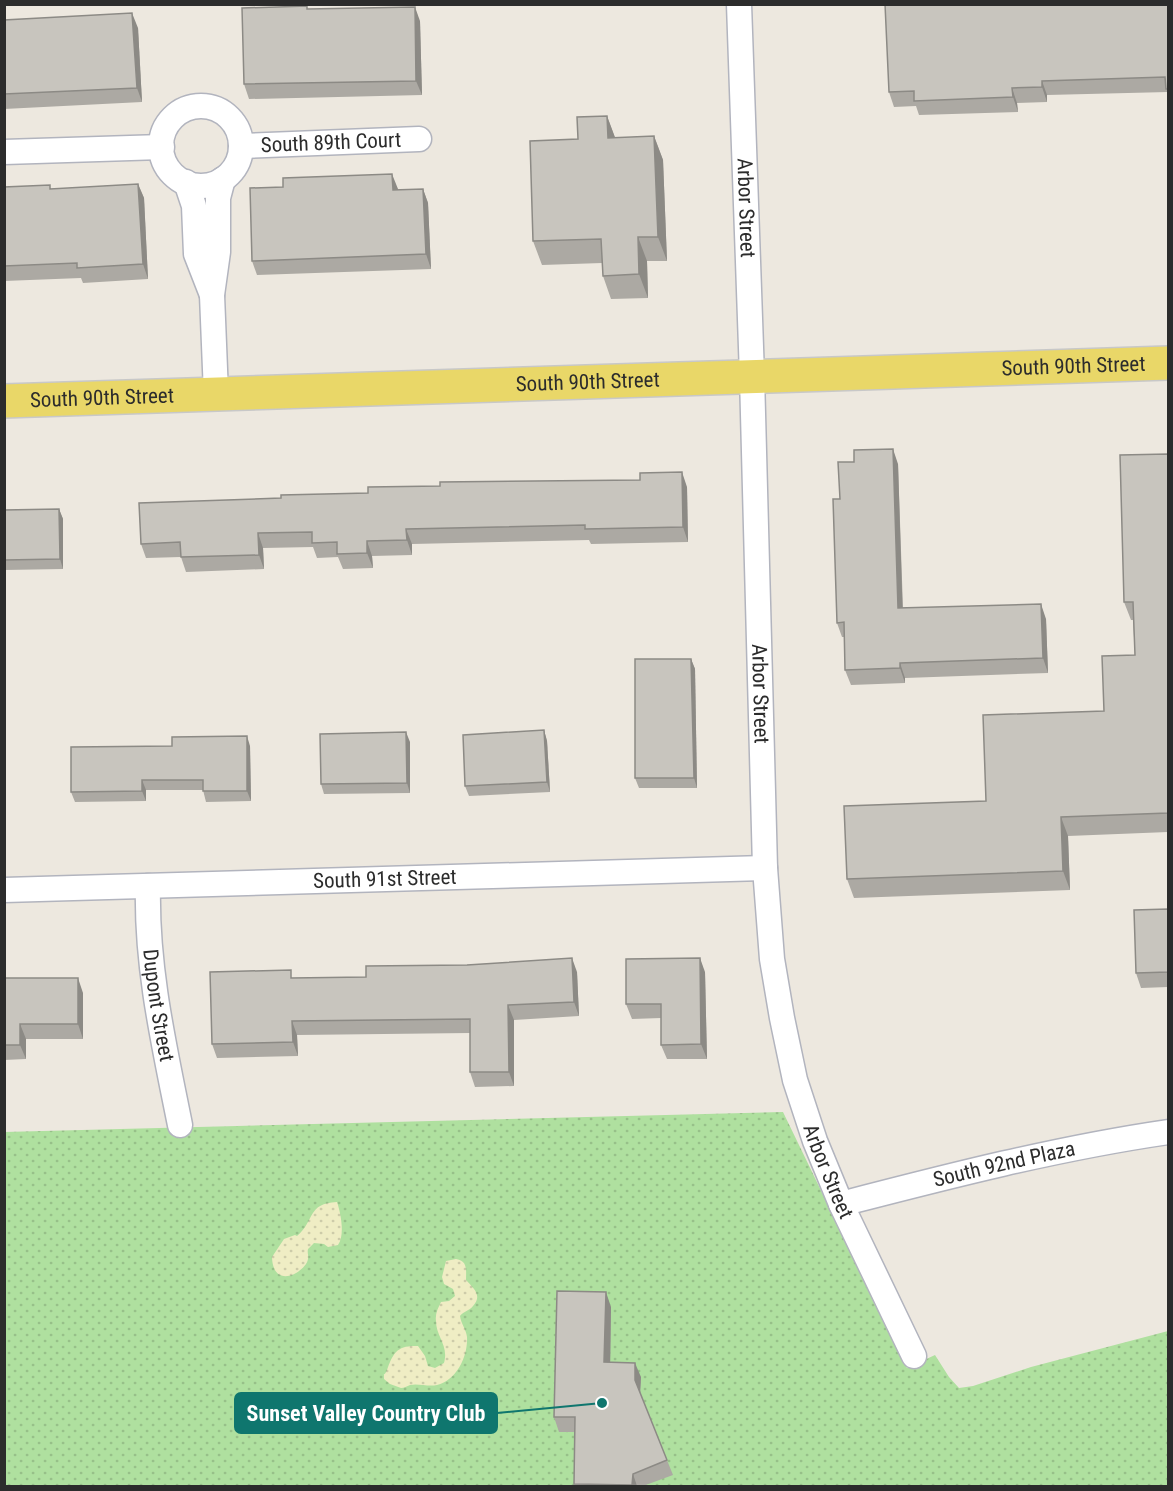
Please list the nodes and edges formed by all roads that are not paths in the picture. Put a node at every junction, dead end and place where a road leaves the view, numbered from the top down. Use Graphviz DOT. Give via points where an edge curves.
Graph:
graph roads {
  1 [pos="739,4"];
  2 [pos="419,139"];
  3 [pos="241,146"];
  4 [pos="162,147"];
  5 [pos="4,152"];
  6 [pos="223,179"];
  7 [pos="186,182"];
  8 [pos="212,295"];
  9 [pos="1168,363"];
  10 [pos="752,376"];
  11 [pos="216,394"];
  12 [pos="4,401"];
  13 [pos="765,868"];
  14 [pos="148,886"];
  15 [pos="4,890"];
  16 [pos="180,1125"];
  17 [pos="1168,1132"];
  18 [pos="841,1204"];
  19 [pos="914,1356"];
  1 -- 10 [label="street, Arbor Street"];
  2 -- 3 [label="street, South 89th Court"];
  3 -- 4 [label="street, South 89th Court" via="229,117 200,106 171,120"];
  3 -- 6 [label="street, South 89th Court" via="234,169"];
  4 -- 5 [label="street"];
  4 -- 7 [label="street, South 89th Court" via="169,169"];
  6 -- 7 [label="street" via="201,186"];
  6 -- 8 [label="street, South 89th Court" via="218,198 218,252"];
  7 -- 8 [label="street, South 89th Court" via="194,206 196,254"];
  8 -- 11 [label="street, South 89th Court"];
  9 -- 10 [label="main road, South 90th Street"];
  10 -- 11 [label="main road, South 90th Street"];
  10 -- 13 [label="street, Arbor Street"];
  11 -- 12 [label="main road, South 90th Street"];
  13 -- 14 [label="street, South 91st Street"];
  13 -- 18 [label="street, Arbor Street" via="772,959 795,1080"];
  14 -- 15 [label="street, South 91st Street"];
  14 -- 16 [label="street, Dupont Street" via="147,919 155,999"];
  17 -- 18 [label="street, South 92nd Plaza" via="1076,1148"];
  18 -- 19 [label="street, Arbor Street"];
}
